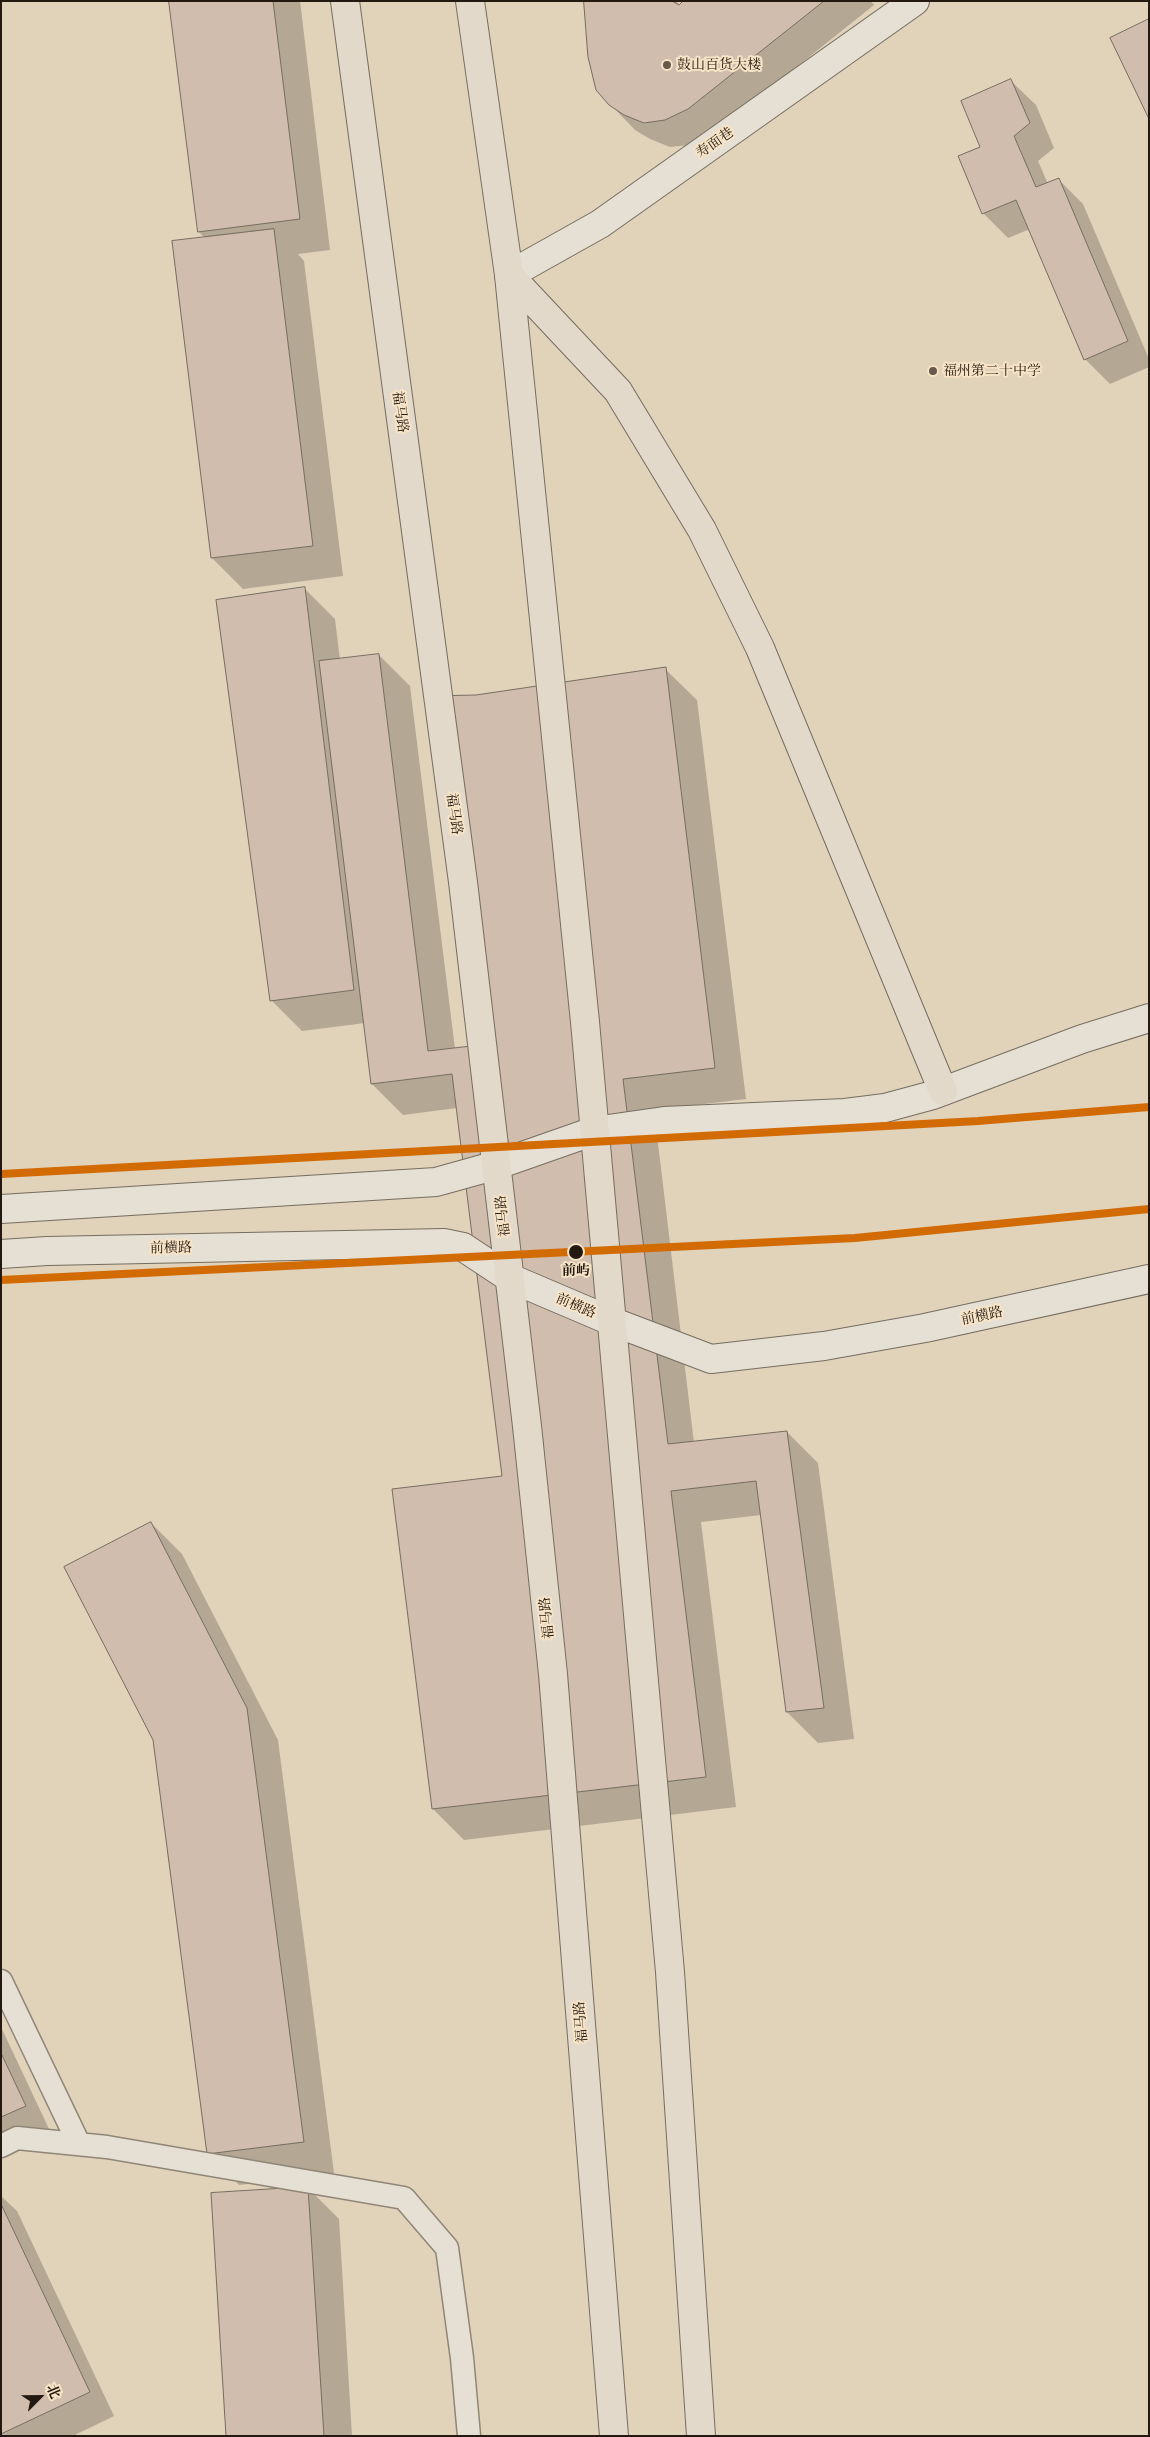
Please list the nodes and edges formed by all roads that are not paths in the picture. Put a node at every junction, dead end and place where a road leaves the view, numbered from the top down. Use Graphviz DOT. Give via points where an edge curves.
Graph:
graph roads {
  1 [pos="344,1"];
  2 [pos="470,1"];
  3 [pos="915,1"];
  4 [pos="509,275"];
  5 [pos="1149,1018"];
  6 [pos="943,1091"];
  7 [pos="594,1131"];
  8 [pos="497,1165"];
  9 [pos="1,1209"];
  10 [pos="1,1254"];
  11 [pos="510,1278"];
  12 [pos="1149,1279"];
  13 [pos="611,1321"];
  14 [pos="1,1981"];
  15 [pos="79,2144"];
  16 [pos="1,2146"];
  17 [pos="469,2436"];
  18 [pos="614,2436"];
  19 [pos="701,2436"];
  1 -- 8 [label="main road, 福马路" via="463,882"];
  2 -- 4 [label="main road"];
  3 -- 4 [label="main road, 寿面巷" via="600,224"];
  4 -- 6 [label="main road" via="618,391 702,530 760,648"];
  4 -- 7 [label="main road"];
  5 -- 6 [label="main road" via="1082,1039"];
  6 -- 7 [label="main road" via="885,1108 845,1113 664,1121"];
  7 -- 8 [label="main road"];
  7 -- 13 [label="main road"];
  8 -- 9 [label="main road" via="436,1182"];
  8 -- 11 [label="main road, 福马路"];
  10 -- 11 [label="main road, 前横路" via="444,1243 463,1247"];
  11 -- 13 [label="main road, 前横路"];
  11 -- 18 [label="main road, 福马路" via="553,1674"];
  12 -- 13 [label="main road, 前横路" via="926,1328 824,1346 711,1359"];
  13 -- 19 [label="main road" via="670,1972"];
  14 -- 15 [label="lane"];
  15 -- 16 [label="lane" via="17,2138"];
  15 -- 17 [label="lane" via="404,2198 447,2248"];
}
